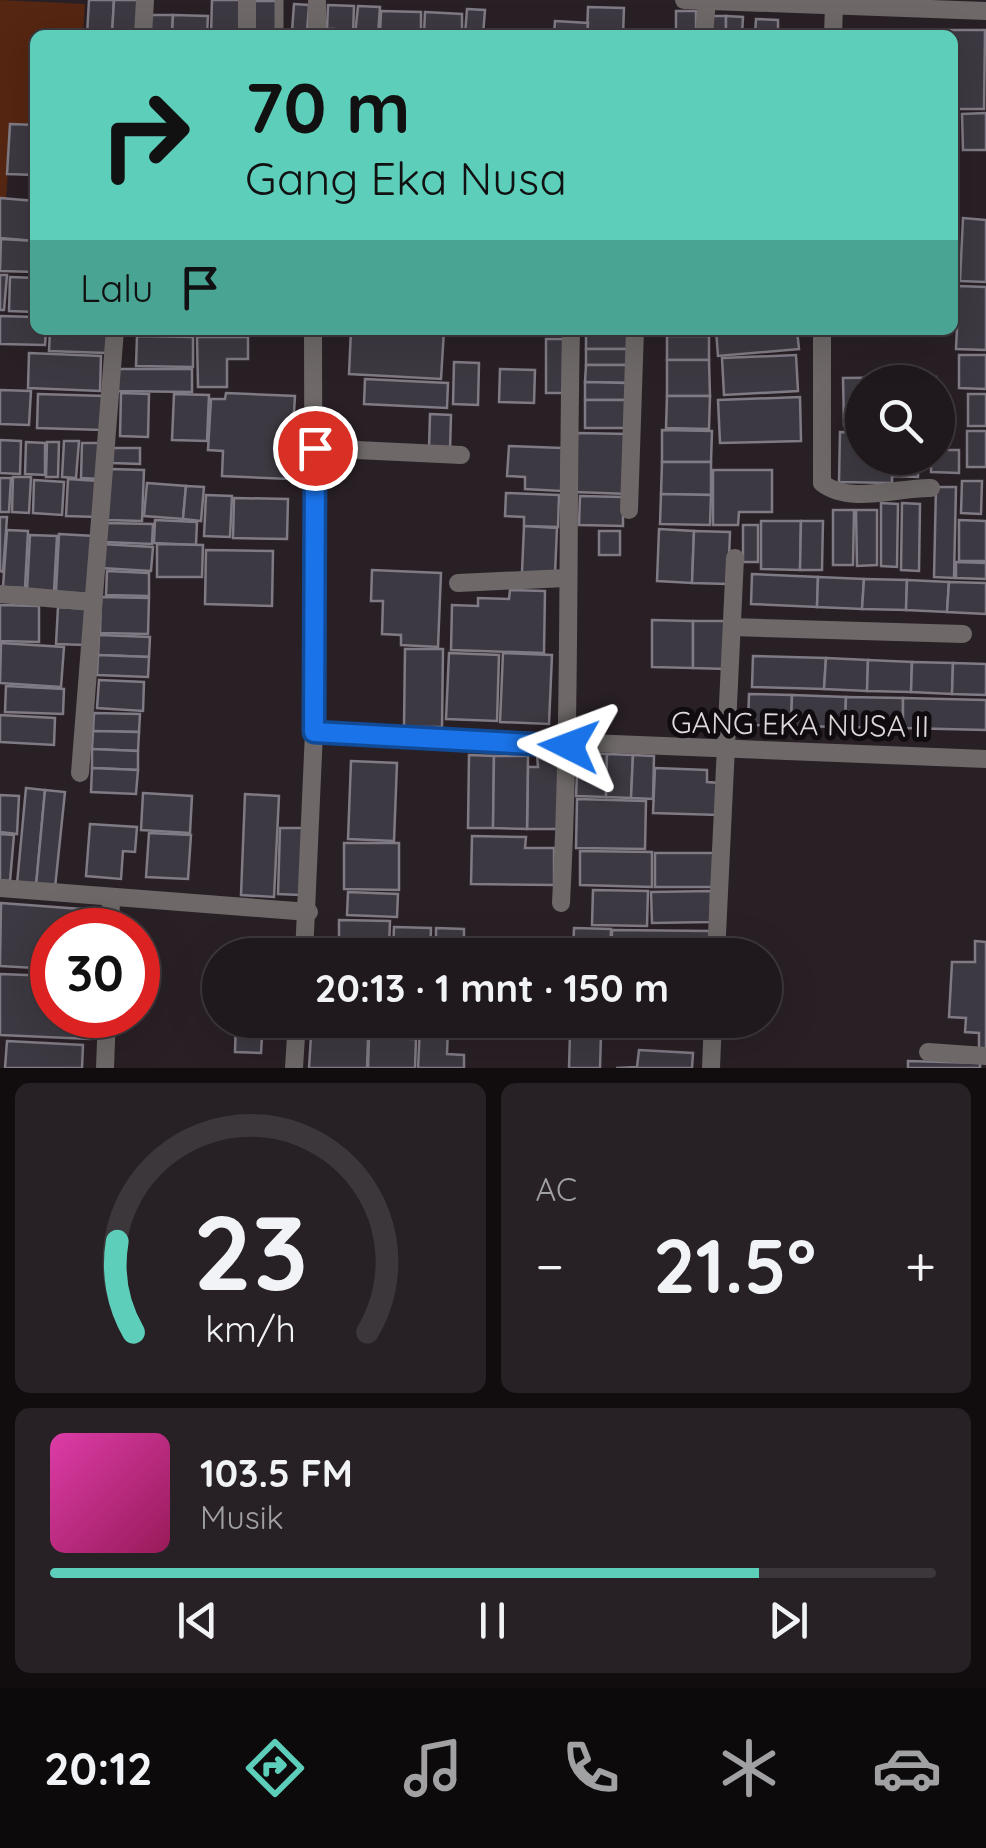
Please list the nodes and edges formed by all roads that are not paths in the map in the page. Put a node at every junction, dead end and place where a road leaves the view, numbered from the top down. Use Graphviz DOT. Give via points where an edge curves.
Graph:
graph roads {
  1 [pos="145,0"];
  2 [pos="247,0"];
  3 [pos="279,0"];
  4 [pos="317,0"];
  5 [pos="684,0"];
  6 [pos="707,1"];
  7 [pos="935,4"];
  8 [pos="834,6"];
  9 [pos="986,10"];
  10 [pos="143,30"];
  11 [pos="246,30"];
  12 [pos="278,30"];
  13 [pos="316,30"];
  14 [pos="704,30"];
  15 [pos="833,30"];
  16 [pos="116,335"];
  17 [pos="313,335"];
  18 [pos="571,335"];
  19 [pos="635,335"];
  20 [pos="822,335"];
  21 [pos="315,448"];
  22 [pos="462,455"];
  23 [pos="931,488"];
  24 [pos="629,510"];
  25 [pos="735,558"];
  26 [pos="566,578"];
  27 [pos="458,583"];
  28 [pos="0,594"];
  29 [pos="92,602"];
  30 [pos="732,628"];
  31 [pos="963,634"];
  32 [pos="314,732"];
  33 [pos="569,746"];
  34 [pos="726,752"];
  35 [pos="986,760"];
  36 [pos="80,773"];
  37 [pos="0,888"];
  38 [pos="111,900"];
  39 [pos="561,903"];
  40 [pos="111,908"];
  41 [pos="309,912"];
  42 [pos="306,938"];
  43 [pos="717,938"];
  44 [pos="105,1038"];
  45 [pos="296,1038"];
  46 [pos="712,1038"];
  47 [pos="928,1052"];
  48 [pos="986,1056"];
  49 [pos="104,1068"];
  50 [pos="294,1068"];
  51 [pos="710,1068"];
  1 -- 10 [label="street"];
  2 -- 11 [label="street"];
  3 -- 12 [label="lane"];
  4 -- 13 [label="street"];
  5 -- 6 [label="street"];
  6 -- 8 [label="street"];
  6 -- 14 [label="street"];
  7 -- 8 [label="street"];
  7 -- 9 [label="street"];
  8 -- 15 [label="street"];
  16 -- 29 [label="street"];
  17 -- 21 [label="street"];
  18 -- 26 [label="street"];
  19 -- 24 [label="street"];
  20 -- 23 [label="street" via="822,483 837,491"];
  21 -- 22 [label="street"];
  21 -- 32 [label="street"];
  25 -- 30 [label="street"];
  26 -- 27 [label="street"];
  26 -- 33 [label="street"];
  28 -- 29 [label="street"];
  29 -- 36 [label="street"];
  30 -- 31 [label="street"];
  30 -- 34 [label="street"];
  32 -- 33 [label="street, GANG EKA NUSA II"];
  32 -- 41 [label="street"];
  33 -- 34 [label="street, GANG EKA NUSA II"];
  33 -- 39 [label="street"];
  34 -- 35 [label="street, GANG EKA NUSA II"];
  34 -- 43 [label="street"];
  37 -- 38 [label="street"];
  38 -- 40 [label="street"];
  38 -- 41 [label="street"];
  41 -- 42 [label="street"];
  44 -- 49 [label="street"];
  45 -- 50 [label="street"];
  46 -- 51 [label="street"];
  47 -- 48 [label="street"];
}
